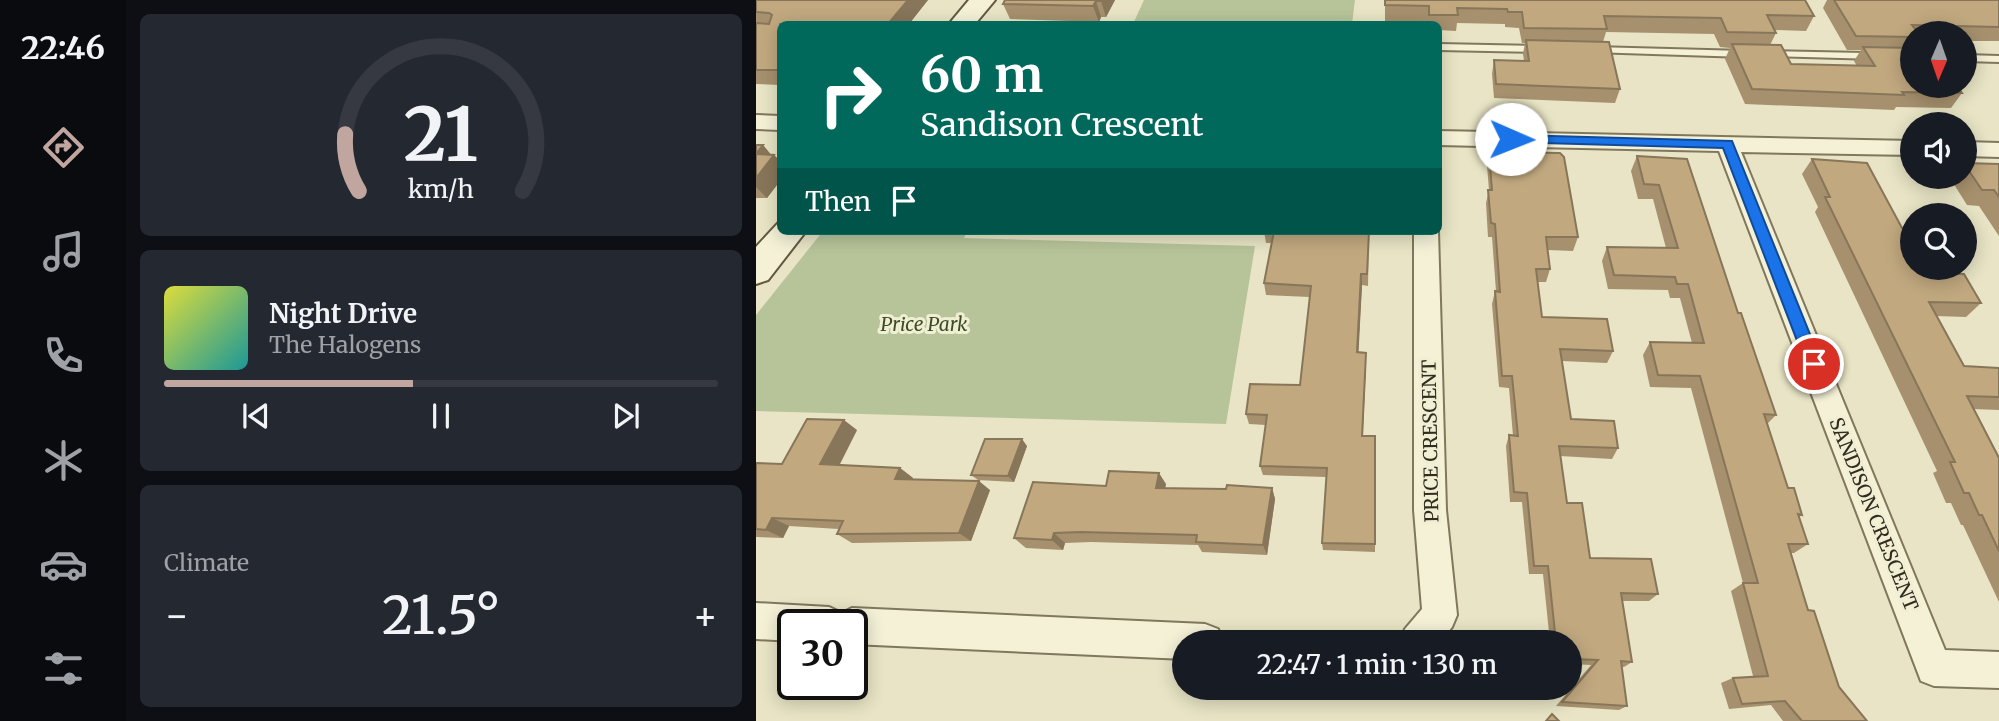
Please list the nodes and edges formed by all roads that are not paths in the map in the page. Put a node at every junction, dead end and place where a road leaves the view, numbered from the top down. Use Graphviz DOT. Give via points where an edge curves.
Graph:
graph roads {
  1 [pos="983,0"];
  2 [pos="965,21"];
  3 [pos="1442,47"];
  4 [pos="1550,49"];
  5 [pos="1578,50"];
  6 [pos="1900,57"];
  7 [pos="1978,58"];
  8 [pos="1999,59"];
  9 [pos="756,122"];
  10 [pos="777,123"];
  11 [pos="1442,138"];
  12 [pos="1727,144"];
  13 [pos="1900,148"];
  14 [pos="1977,149"];
  15 [pos="1999,150"];
  16 [pos="786,235"];
  17 [pos="1426,235"];
  18 [pos="756,271"];
  19 [pos="756,621"];
  20 [pos="777,622"];
  21 [pos="868,627"];
  22 [pos="1428,630"];
  23 [pos="1172,641"];
  24 [pos="1999,670"];
  1 -- 2 [label="street"];
  3 -- 4 [label="lane"];
  5 -- 6 [label="lane"];
  7 -- 8 [label="lane"];
  9 -- 10 [label="street"];
  11 -- 12 [label="street"];
  12 -- 13 [label="street"];
  12 -- 24 [label="street, SANDISON CRESCENT" via="1934,668"];
  14 -- 15 [label="street"];
  16 -- 18 [label="street"];
  17 -- 22 [label="street, PRICE CRESCENT" via="1430,510 1440,615"];
  19 -- 20 [label="street"];
  21 -- 23 [label="street"];
}
